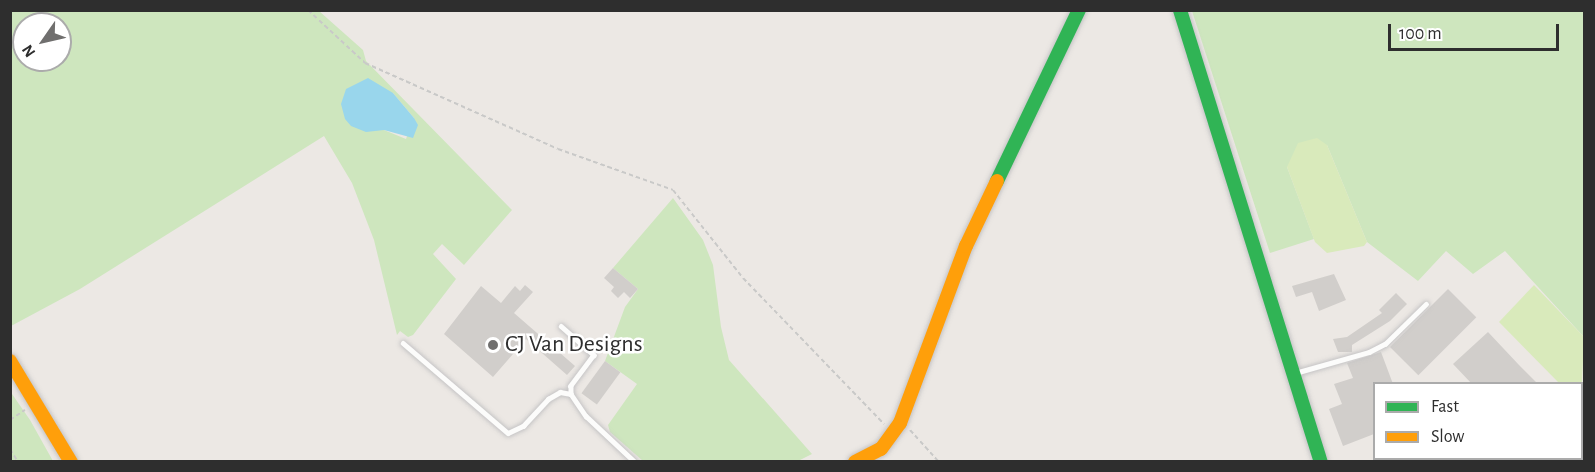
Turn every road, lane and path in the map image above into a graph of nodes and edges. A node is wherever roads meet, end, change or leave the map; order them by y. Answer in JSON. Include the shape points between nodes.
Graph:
{"nodes":[{"id":1,"x":308,"y":10,"type":"edge"},
{"id":2,"x":1078,"y":10,"type":"edge"},
{"id":3,"x":1180,"y":10,"type":"edge"},
{"id":4,"x":1426,"y":304,"type":"dead end"},
{"id":5,"x":561,"y":326,"type":"dead end"},
{"id":6,"x":403,"y":343,"type":"dead end"},
{"id":7,"x":10,"y":362,"type":"edge"},
{"id":8,"x":1293,"y":374,"type":"junction"},
{"id":9,"x":571,"y":394,"type":"junction"},
{"id":10,"x":897,"y":429,"type":"junction"},
{"id":11,"x":10,"y":449,"type":"edge"},
{"id":12,"x":18,"y":462,"type":"edge"},
{"id":13,"x":71,"y":462,"type":"edge"},
{"id":14,"x":635,"y":462,"type":"edge"},
{"id":15,"x":855,"y":462,"type":"edge"},
{"id":16,"x":939,"y":462,"type":"edge"},
{"id":17,"x":1321,"y":462,"type":"edge"}],
"edges":[{"from":1,"to":10,"type":"path","via":[[365,63],[558,149],[673,190],[743,279]]},
{"from":2,"to":10,"type":"street","via":[[962,255]]},
{"from":3,"to":8,"type":"street"},
{"from":4,"to":8,"type":"lane","via":[[1385,344],[1370,352]]},
{"from":5,"to":9,"type":"lane","via":[[594,355],[571,387]]},
{"from":6,"to":9,"type":"lane","via":[[508,433],[523,426],[548,399],[560,392]]},
{"from":7,"to":13,"type":"street"},
{"from":8,"to":17,"type":"street"},
{"from":9,"to":14,"type":"lane","via":[[586,416]]},
{"from":10,"to":15,"type":"street","via":[[881,449]]},
{"from":10,"to":16,"type":"path","via":[[919,437]]},
{"from":11,"to":12,"type":"path"}]}
